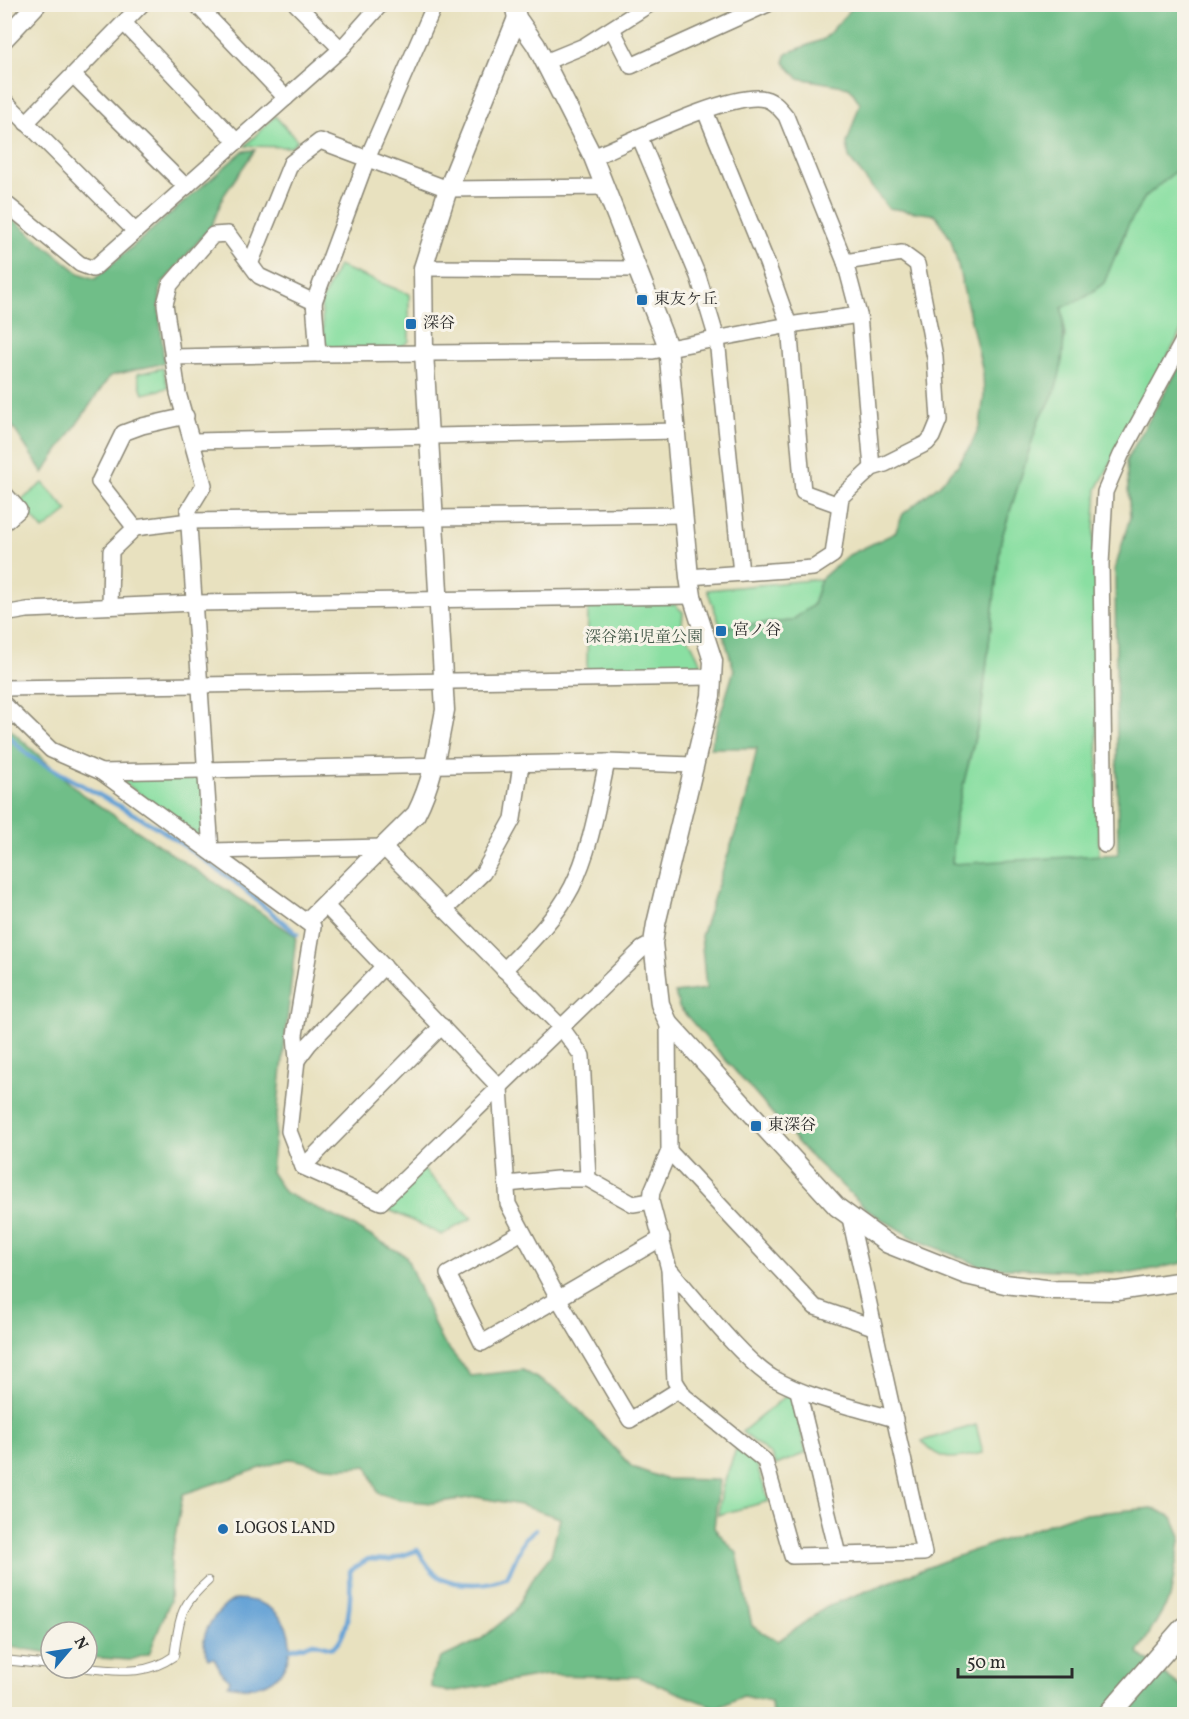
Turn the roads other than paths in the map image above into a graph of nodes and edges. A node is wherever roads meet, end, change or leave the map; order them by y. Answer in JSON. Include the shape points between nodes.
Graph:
{"nodes":[{"id":1,"x":38,"y":4,"type":"edge"},
{"id":2,"x":142,"y":4,"type":"edge"},
{"id":3,"x":196,"y":4,"type":"edge"},
{"id":4,"x":296,"y":4,"type":"edge"},
{"id":5,"x":381,"y":4,"type":"edge"},
{"id":6,"x":435,"y":4,"type":"edge"},
{"id":7,"x":650,"y":4,"type":"edge"},
{"id":8,"x":768,"y":4,"type":"edge"},
{"id":9,"x":515,"y":11,"type":"edge"},
{"id":10,"x":124,"y":23,"type":"junction"},
{"id":11,"x":612,"y":29,"type":"junction"},
{"id":12,"x":4,"y":39,"type":"edge"},
{"id":13,"x":341,"y":49,"type":"junction"},
{"id":14,"x":545,"y":62,"type":"junction"},
{"id":15,"x":73,"y":75,"type":"junction"},
{"id":16,"x":286,"y":98,"type":"junction"},
{"id":17,"x":4,"y":100,"type":"edge"},
{"id":18,"x":705,"y":111,"type":"junction"},
{"id":19,"x":26,"y":123,"type":"junction"},
{"id":20,"x":640,"y":138,"type":"junction"},
{"id":21,"x":237,"y":142,"type":"junction"},
{"id":22,"x":593,"y":157,"type":"junction"},
{"id":23,"x":367,"y":159,"type":"junction"},
{"id":24,"x":186,"y":187,"type":"junction"},
{"id":25,"x":606,"y":187,"type":"junction"},
{"id":26,"x":448,"y":189,"type":"junction"},
{"id":27,"x":4,"y":202,"type":"edge"},
{"id":28,"x":134,"y":230,"type":"junction"},
{"id":29,"x":251,"y":262,"type":"junction"},
{"id":30,"x":845,"y":262,"type":"junction"},
{"id":31,"x":423,"y":268,"type":"junction"},
{"id":32,"x":638,"y":269,"type":"junction"},
{"id":33,"x":314,"y":303,"type":"junction"},
{"id":34,"x":859,"y":315,"type":"junction"},
{"id":35,"x":789,"y":324,"type":"junction"},
{"id":36,"x":717,"y":339,"type":"junction"},
{"id":37,"x":1185,"y":339,"type":"edge"},
{"id":38,"x":668,"y":347,"type":"junction"},
{"id":39,"x":424,"y":352,"type":"junction"},
{"id":40,"x":318,"y":354,"type":"junction"},
{"id":41,"x":172,"y":357,"type":"junction"},
{"id":42,"x":186,"y":416,"type":"junction"},
{"id":43,"x":676,"y":431,"type":"junction"},
{"id":44,"x":430,"y":435,"type":"junction"},
{"id":45,"x":194,"y":441,"type":"junction"},
{"id":46,"x":872,"y":468,"type":"junction"},
{"id":47,"x":4,"y":493,"type":"edge"},
{"id":48,"x":839,"y":505,"type":"junction"},
{"id":49,"x":684,"y":515,"type":"junction"},
{"id":50,"x":435,"y":517,"type":"junction"},
{"id":51,"x":189,"y":520,"type":"junction"},
{"id":52,"x":4,"y":523,"type":"edge"},
{"id":53,"x":135,"y":528,"type":"junction"},
{"id":54,"x":741,"y":573,"type":"junction"},
{"id":55,"x":689,"y":577,"type":"junction"},
{"id":56,"x":692,"y":596,"type":"junction"},
{"id":57,"x":439,"y":598,"type":"junction"},
{"id":58,"x":195,"y":603,"type":"junction"},
{"id":59,"x":110,"y":606,"type":"junction"},
{"id":60,"x":4,"y":614,"type":"edge"},
{"id":61,"x":712,"y":677,"type":"junction"},
{"id":62,"x":444,"y":682,"type":"junction"},
{"id":63,"x":200,"y":685,"type":"junction"},
{"id":64,"x":4,"y":688,"type":"edge"},
{"id":65,"x":4,"y":704,"type":"edge"},
{"id":66,"x":607,"y":762,"type":"junction"},
{"id":67,"x":521,"y":764,"type":"junction"},
{"id":68,"x":693,"y":765,"type":"junction"},
{"id":69,"x":434,"y":766,"type":"junction"},
{"id":70,"x":206,"y":770,"type":"junction"},
{"id":71,"x":100,"y":772,"type":"junction"},
{"id":72,"x":1105,"y":845,"type":"dead end"},
{"id":73,"x":383,"y":847,"type":"junction"},
{"id":74,"x":212,"y":851,"type":"junction"},
{"id":75,"x":325,"y":905,"type":"junction"},
{"id":76,"x":445,"y":910,"type":"junction"},
{"id":77,"x":308,"y":921,"type":"junction"},
{"id":78,"x":653,"y":943,"type":"junction"},
{"id":79,"x":384,"y":966,"type":"junction"},
{"id":80,"x":504,"y":970,"type":"junction"},
{"id":81,"x":668,"y":1022,"type":"junction"},
{"id":82,"x":441,"y":1026,"type":"junction"},
{"id":83,"x":561,"y":1027,"type":"junction"},
{"id":84,"x":297,"y":1060,"type":"junction"},
{"id":85,"x":500,"y":1088,"type":"junction"},
{"id":86,"x":669,"y":1151,"type":"junction"},
{"id":87,"x":303,"y":1167,"type":"junction"},
{"id":88,"x":588,"y":1179,"type":"junction"},
{"id":89,"x":507,"y":1184,"type":"junction"},
{"id":90,"x":651,"y":1202,"type":"junction"},
{"id":91,"x":850,"y":1218,"type":"junction"},
{"id":92,"x":522,"y":1233,"type":"junction"},
{"id":93,"x":662,"y":1238,"type":"junction"},
{"id":94,"x":669,"y":1269,"type":"junction"},
{"id":95,"x":1185,"y":1281,"type":"edge"},
{"id":96,"x":558,"y":1298,"type":"junction"},
{"id":97,"x":873,"y":1327,"type":"junction"},
{"id":98,"x":680,"y":1389,"type":"junction"},
{"id":99,"x":798,"y":1391,"type":"junction"},
{"id":100,"x":895,"y":1419,"type":"junction"},
{"id":101,"x":838,"y":1555,"type":"junction"},
{"id":102,"x":208,"y":1581,"type":"dead end"},
{"id":103,"x":1185,"y":1628,"type":"edge"},
{"id":104,"x":4,"y":1660,"type":"edge"},
{"id":105,"x":39,"y":1664,"type":"edge"},
{"id":106,"x":99,"y":1669,"type":"edge"},
{"id":107,"x":1109,"y":1714,"type":"edge"}],
"edges":[{"from":1,"to":12,"type":"street"},
{"from":2,"to":10,"type":"street"},
{"from":3,"to":16,"type":"street"},
{"from":4,"to":13,"type":"street"},
{"from":5,"to":13,"type":"street"},
{"from":6,"to":23,"type":"street"},
{"from":7,"to":11,"type":"street"},
{"from":8,"to":11,"type":"street","via":[[632,66]]},
{"from":9,"to":14,"type":"street"},
{"from":9,"to":26,"type":"street"},
{"from":10,"to":15,"type":"street"},
{"from":10,"to":21,"type":"street"},
{"from":11,"to":14,"type":"street"},
{"from":13,"to":16,"type":"street"},
{"from":14,"to":22,"type":"street"},
{"from":15,"to":19,"type":"street"},
{"from":15,"to":24,"type":"street"},
{"from":16,"to":21,"type":"street"},
{"from":17,"to":19,"type":"street"},
{"from":18,"to":20,"type":"street"},
{"from":18,"to":30,"type":"street","via":[[746,98],[766,99],[777,106],[786,116]]},
{"from":18,"to":35,"type":"street"},
{"from":19,"to":28,"type":"street"},
{"from":20,"to":22,"type":"street"},
{"from":20,"to":36,"type":"street","via":[[698,276]]},
{"from":21,"to":24,"type":"street"},
{"from":22,"to":25,"type":"street"},
{"from":23,"to":26,"type":"street"},
{"from":23,"to":29,"type":"street","via":[[320,141],[291,163]]},
{"from":23,"to":33,"type":"street"},
{"from":24,"to":28,"type":"street"},
{"from":25,"to":26,"type":"street"},
{"from":25,"to":32,"type":"street"},
{"from":26,"to":31,"type":"street"},
{"from":27,"to":28,"type":"street","via":[[80,264],[93,269]]},
{"from":29,"to":33,"type":"street","via":[[259,276]]},
{"from":29,"to":41,"type":"street","via":[[228,234],[213,235],[170,285],[165,304]]},
{"from":30,"to":34,"type":"street"},
{"from":30,"to":46,"type":"street","via":[[902,253],[917,264],[934,357],[939,410],[932,438],[920,448]]},
{"from":31,"to":32,"type":"street"},
{"from":31,"to":39,"type":"street"},
{"from":32,"to":38,"type":"street"},
{"from":33,"to":40,"type":"street"},
{"from":34,"to":35,"type":"street"},
{"from":34,"to":46,"type":"street"},
{"from":35,"to":36,"type":"street"},
{"from":35,"to":48,"type":"street","via":[[803,492]]},
{"from":36,"to":38,"type":"street"},
{"from":36,"to":54,"type":"street"},
{"from":37,"to":72,"type":"street","via":[[1105,492],[1101,564]]},
{"from":38,"to":39,"type":"street","via":[[653,351]]},
{"from":38,"to":43,"type":"street"},
{"from":39,"to":40,"type":"street"},
{"from":39,"to":44,"type":"street"},
{"from":40,"to":41,"type":"street"},
{"from":41,"to":42,"type":"street"},
{"from":42,"to":45,"type":"street"},
{"from":42,"to":53,"type":"street","via":[[123,433],[99,482]]},
{"from":43,"to":44,"type":"street"},
{"from":43,"to":49,"type":"street"},
{"from":44,"to":45,"type":"street"},
{"from":44,"to":50,"type":"street"},
{"from":45,"to":51,"type":"street","via":[[204,485],[188,511]]},
{"from":46,"to":48,"type":"street","via":[[841,497]]},
{"from":47,"to":52,"type":"street","via":[[20,510]]},
{"from":48,"to":54,"type":"street","via":[[833,555],[813,568]]},
{"from":49,"to":50,"type":"street"},
{"from":49,"to":55,"type":"street"},
{"from":50,"to":51,"type":"street"},
{"from":50,"to":57,"type":"street"},
{"from":51,"to":53,"type":"street"},
{"from":51,"to":58,"type":"street"},
{"from":53,"to":59,"type":"street","via":[[111,551]]},
{"from":54,"to":55,"type":"street"},
{"from":55,"to":56,"type":"street"},
{"from":56,"to":57,"type":"street"},
{"from":56,"to":61,"type":"street","via":[[713,661]]},
{"from":57,"to":58,"type":"street"},
{"from":57,"to":62,"type":"street"},
{"from":58,"to":59,"type":"street"},
{"from":58,"to":63,"type":"street"},
{"from":59,"to":60,"type":"street"},
{"from":61,"to":62,"type":"street"},
{"from":61,"to":68,"type":"street","via":[[711,696]]},
{"from":62,"to":63,"type":"street"},
{"from":62,"to":69,"type":"street","via":[[445,710]]},
{"from":63,"to":64,"type":"street"},
{"from":63,"to":70,"type":"street"},
{"from":65,"to":71,"type":"street","via":[[51,750]]},
{"from":66,"to":67,"type":"street"},
{"from":66,"to":68,"type":"street"},
{"from":66,"to":80,"type":"street","via":[[590,834],[572,887],[540,932]]},
{"from":67,"to":69,"type":"street"},
{"from":67,"to":76,"type":"street","via":[[513,819],[483,873]]},
{"from":68,"to":78,"type":"street"},
{"from":69,"to":70,"type":"street"},
{"from":69,"to":73,"type":"street","via":[[416,814]]},
{"from":70,"to":71,"type":"street"},
{"from":70,"to":74,"type":"street"},
{"from":71,"to":74,"type":"street"},
{"from":73,"to":74,"type":"street"},
{"from":73,"to":75,"type":"street"},
{"from":73,"to":76,"type":"street"},
{"from":74,"to":77,"type":"street"},
{"from":75,"to":77,"type":"street"},
{"from":75,"to":79,"type":"street"},
{"from":76,"to":80,"type":"street"},
{"from":77,"to":84,"type":"street","via":[[313,927],[295,1035]]},
{"from":78,"to":81,"type":"street","via":[[660,1004]]},
{"from":78,"to":83,"type":"street"},
{"from":79,"to":82,"type":"street"},
{"from":79,"to":84,"type":"street"},
{"from":80,"to":83,"type":"street"},
{"from":81,"to":86,"type":"street"},
{"from":81,"to":91,"type":"street"},
{"from":82,"to":85,"type":"street"},
{"from":82,"to":87,"type":"street"},
{"from":83,"to":85,"type":"street"},
{"from":83,"to":88,"type":"street","via":[[582,1056]]},
{"from":84,"to":87,"type":"street","via":[[290,1131]]},
{"from":85,"to":87,"type":"street","via":[[381,1202]]},
{"from":85,"to":89,"type":"street"},
{"from":86,"to":90,"type":"street"},
{"from":86,"to":97,"type":"street","via":[[815,1307]]},
{"from":88,"to":89,"type":"street"},
{"from":88,"to":90,"type":"street","via":[[633,1204]]},
{"from":89,"to":92,"type":"street","via":[[508,1204]]},
{"from":90,"to":93,"type":"street"},
{"from":91,"to":95,"type":"street","via":[[888,1244],[966,1275],[1005,1284],[1117,1291]]},
{"from":91,"to":97,"type":"street"},
{"from":92,"to":96,"type":"street"},
{"from":92,"to":96,"type":"street","via":[[448,1274],[482,1343]]},
{"from":93,"to":94,"type":"street"},
{"from":93,"to":96,"type":"street"},
{"from":94,"to":98,"type":"street","via":[[675,1381]]},
{"from":94,"to":99,"type":"street","via":[[747,1355],[771,1377]]},
{"from":96,"to":98,"type":"street","via":[[630,1420]]},
{"from":97,"to":100,"type":"street"},
{"from":98,"to":101,"type":"street","via":[[765,1461],[792,1556]]},
{"from":99,"to":100,"type":"street"},
{"from":99,"to":101,"type":"street"},
{"from":100,"to":101,"type":"street","via":[[924,1553]]},
{"from":102,"to":106,"type":"lane","via":[[190,1597],[180,1614],[174,1656],[159,1666],[127,1672]]},
{"from":103,"to":107,"type":"main road"},
{"from":104,"to":105,"type":"lane"}]}
